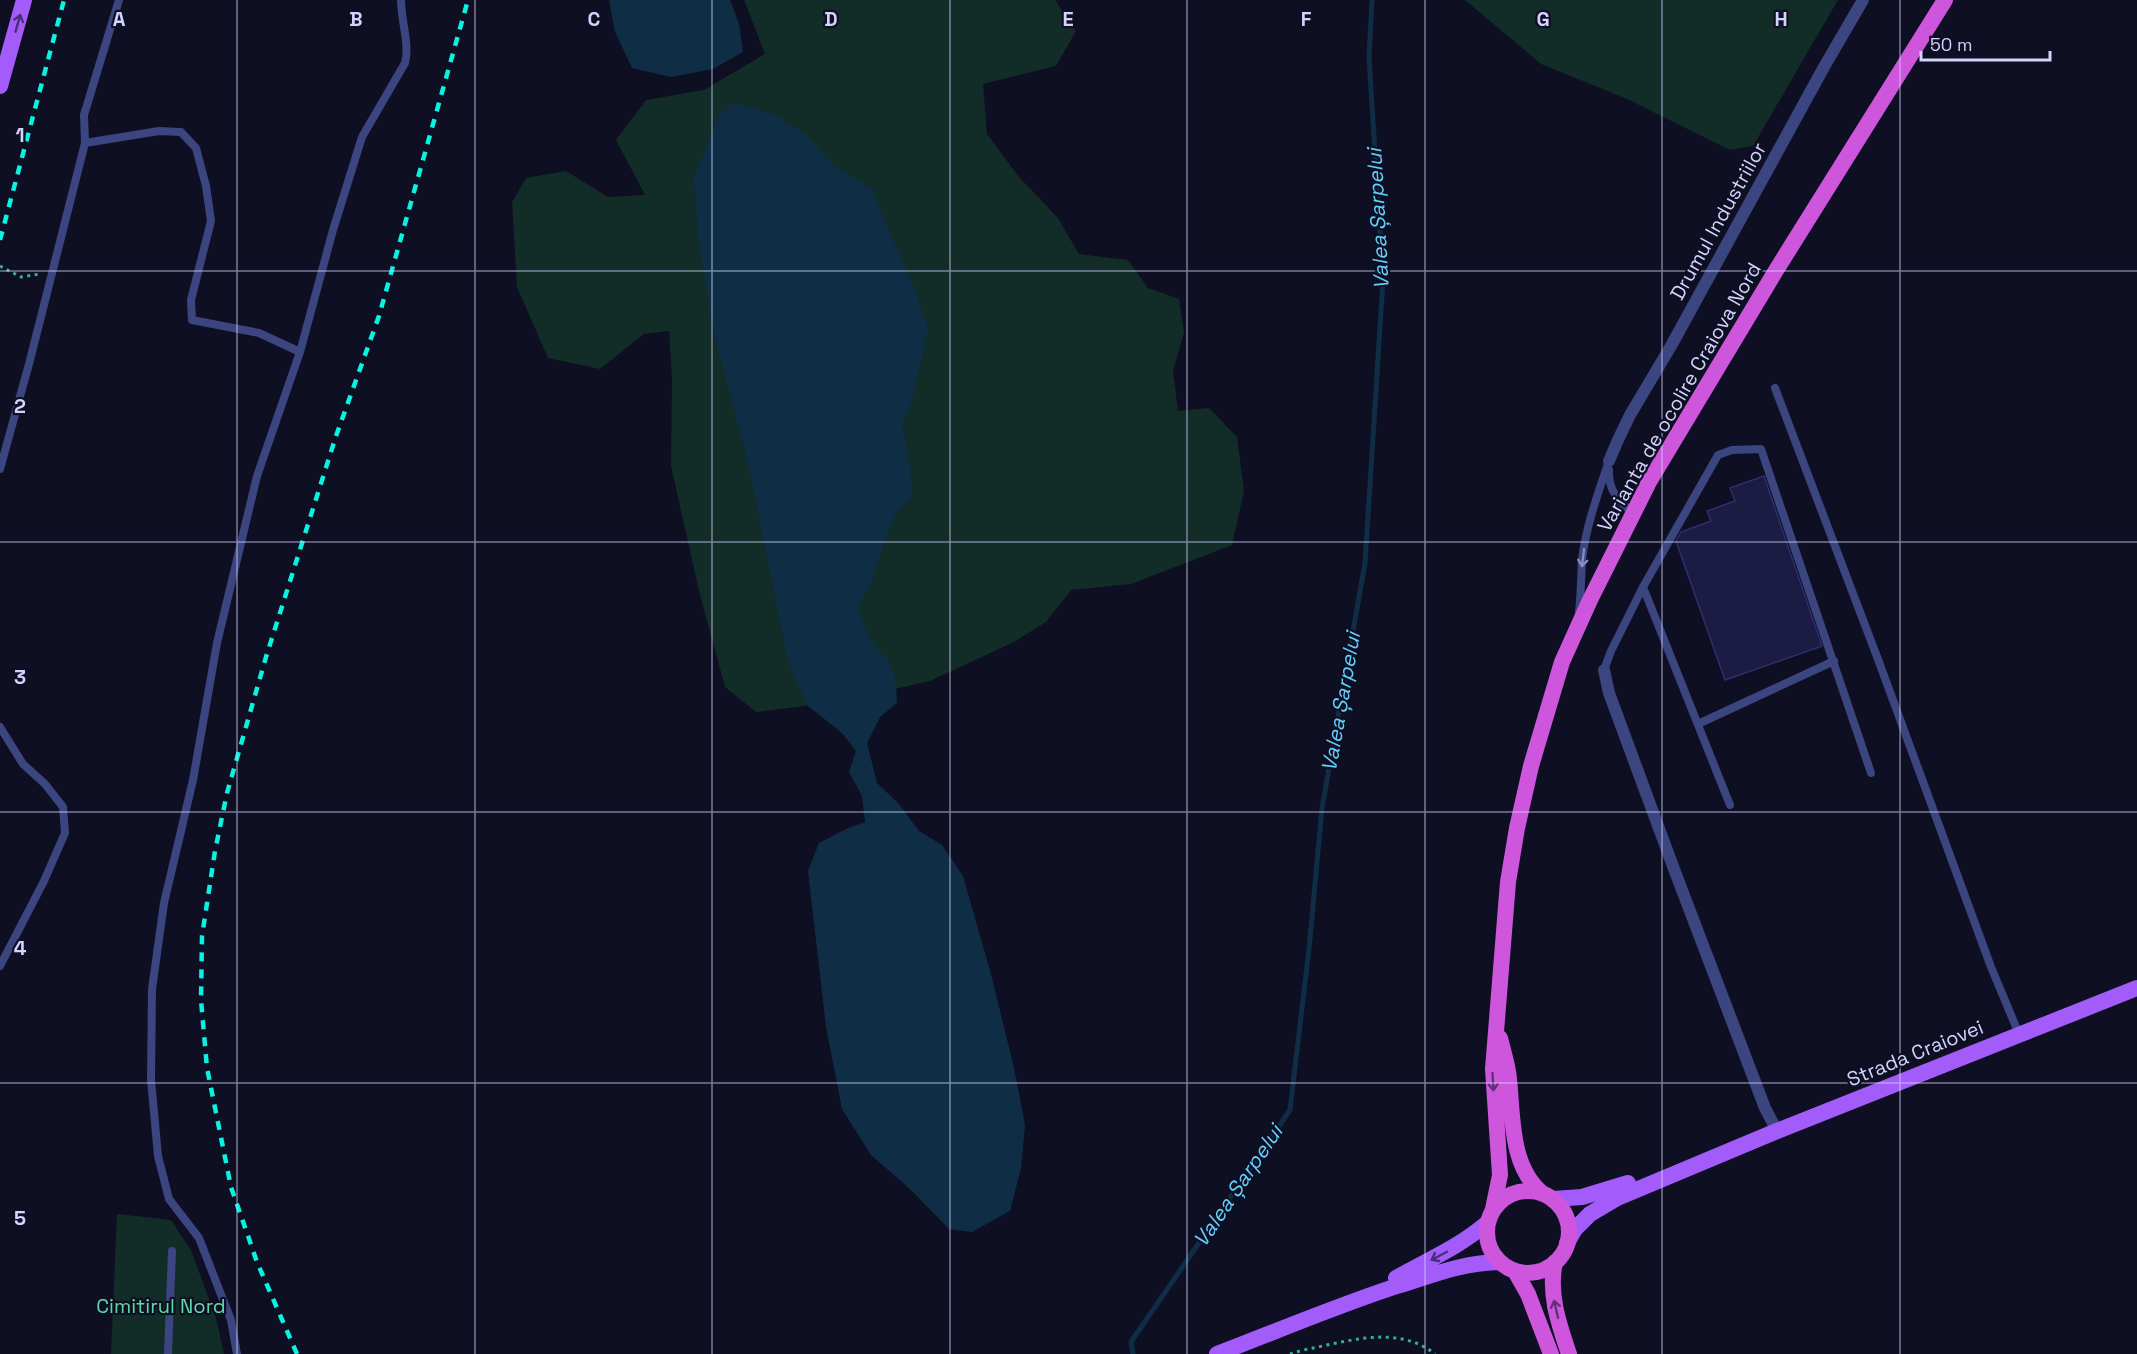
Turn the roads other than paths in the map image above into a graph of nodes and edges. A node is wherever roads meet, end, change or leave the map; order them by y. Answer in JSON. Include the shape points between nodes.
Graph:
{"nodes":[{"id":1,"x":24,"y":0,"type":"edge"},
{"id":2,"x":119,"y":0,"type":"edge"},
{"id":3,"x":401,"y":0,"type":"edge"},
{"id":4,"x":1863,"y":0,"type":"edge"},
{"id":5,"x":1945,"y":0,"type":"edge"},
{"id":6,"x":0,"y":86,"type":"edge"},
{"id":7,"x":85,"y":143,"type":"junction"},
{"id":8,"x":300,"y":352,"type":"junction"},
{"id":9,"x":1775,"y":388,"type":"dead end"},
{"id":10,"x":1610,"y":461,"type":"junction"},
{"id":11,"x":0,"y":468,"type":"edge"},
{"id":12,"x":1634,"y":513,"type":"junction"},
{"id":13,"x":1643,"y":587,"type":"junction"},
{"id":14,"x":1578,"y":626,"type":"junction"},
{"id":15,"x":1834,"y":661,"type":"junction"},
{"id":16,"x":1604,"y":670,"type":"joint"},
{"id":17,"x":1698,"y":724,"type":"junction"},
{"id":18,"x":0,"y":727,"type":"edge"},
{"id":19,"x":1871,"y":773,"type":"dead end"},
{"id":20,"x":1730,"y":805,"type":"dead end"},
{"id":21,"x":0,"y":966,"type":"edge"},
{"id":22,"x":2137,"y":988,"type":"edge"},
{"id":23,"x":1497,"y":1024,"type":"junction"},
{"id":24,"x":2019,"y":1034,"type":"junction"},
{"id":25,"x":1777,"y":1131,"type":"junction"},
{"id":26,"x":1710,"y":1159,"type":"junction"},
{"id":27,"x":1548,"y":1196,"type":"junction"},
{"id":28,"x":1490,"y":1216,"type":"junction"},
{"id":29,"x":1567,"y":1243,"type":"junction"},
{"id":30,"x":172,"y":1251,"type":"dead end"},
{"id":31,"x":1499,"y":1262,"type":"junction"},
{"id":32,"x":1555,"y":1262,"type":"junction"},
{"id":33,"x":1515,"y":1271,"type":"junction"},
{"id":34,"x":1360,"y":1298,"type":"junction"},
{"id":35,"x":168,"y":1354,"type":"edge"},
{"id":36,"x":237,"y":1354,"type":"edge"},
{"id":37,"x":1217,"y":1354,"type":"edge"},
{"id":38,"x":1551,"y":1354,"type":"edge"},
{"id":39,"x":1569,"y":1354,"type":"edge"}],
"edges":[{"from":6,"to":1,"type":"main road","one_way":true},
{"from":2,"to":7,"type":"lane","via":[[84,115]]},
{"from":3,"to":8,"type":"lane","via":[[408,51],[405,63],[362,137]]},
{"from":4,"to":10,"type":"street","name":"Drumul Industriilor","via":[[1630,415]]},
{"from":5,"to":12,"type":"highway","name":"Varianta de ocolire Craiova Nord","via":[[1775,272]]},
{"from":7,"to":8,"type":"lane","via":[[159,131],[181,132],[196,148],[211,221],[191,300],[192,320],[259,333]]},
{"from":7,"to":11,"type":"lane"},
{"from":8,"to":36,"type":"lane","via":[[256,476],[217,643],[193,780],[164,903],[152,989],[151,1080],[158,1156],[168,1199],[199,1238],[231,1320]]},
{"from":9,"to":24,"type":"lane"},
{"from":10,"to":12,"type":"lane","name":"Drumul Industriilor","via":[[1611,488]]},
{"from":10,"to":14,"type":"lane","name":"Drumul Industriilor","one_way":true,"via":[[1587,532]]},
{"from":12,"to":14,"type":"highway","name":"Varianta de ocolire Craiova Nord"},
{"from":13,"to":15,"type":"lane","via":[[1718,456],[1731,450],[1761,449]]},
{"from":13,"to":16,"type":"lane"},
{"from":13,"to":17,"type":"lane"},
{"from":14,"to":23,"type":"highway","name":"Varianta de ocolire Craiova Nord","via":[[1544,718],[1517,828],[1508,882]]},
{"from":15,"to":17,"type":"lane"},
{"from":15,"to":19,"type":"lane"},
{"from":16,"to":25,"type":"street","via":[[1674,869]]},
{"from":17,"to":20,"type":"lane"},
{"from":18,"to":21,"type":"lane","via":[[23,764],[63,807],[65,833]]},
{"from":22,"to":24,"type":"main road","name":"Strada Craiovei"},
{"from":23,"to":27,"type":"highway","name":"Varianta de ocolire Craiova Nord","via":[[1509,1076],[1520,1161],[1528,1180]]},
{"from":23,"to":28,"type":"highway","name":"Varianta de ocolire Craiova Nord","one_way":true,"via":[[1493,1069],[1500,1174]]},
{"from":24,"to":25,"type":"main road","name":"Strada Craiovei"},
{"from":25,"to":26,"type":"main road","name":"Strada Craiovei"},
{"from":26,"to":27,"type":"main road","via":[[1596,1194]]},
{"from":26,"to":29,"type":"main road","via":[[1599,1208],[1575,1229]]},
{"from":27,"to":28,"type":"highway","via":[[1528,1190],[1515,1192],[1502,1199]]},
{"from":27,"to":29,"type":"highway","via":[[1564,1211],[1569,1227]]},
{"from":28,"to":31,"type":"highway","via":[[1486,1237]]},
{"from":28,"to":34,"type":"main road","one_way":true,"via":[[1467,1240]]},
{"from":29,"to":32,"type":"highway"},
{"from":30,"to":35,"type":"lane"},
{"from":31,"to":33,"type":"highway"},
{"from":31,"to":34,"type":"main road","via":[[1456,1266]]},
{"from":32,"to":33,"type":"highway","via":[[1543,1270]]},
{"from":39,"to":32,"type":"highway","one_way":true,"via":[[1554,1304]]},
{"from":33,"to":38,"type":"highway"},
{"from":34,"to":37,"type":"main road"}]}
